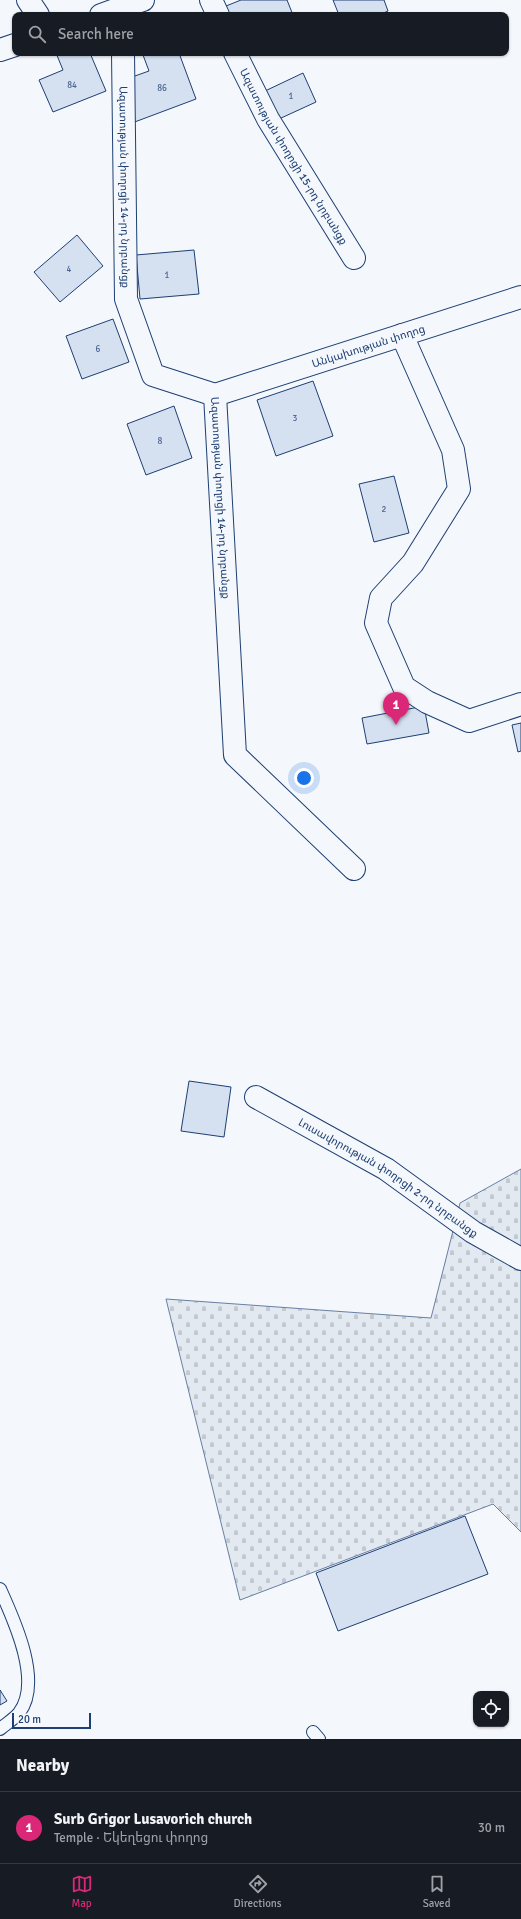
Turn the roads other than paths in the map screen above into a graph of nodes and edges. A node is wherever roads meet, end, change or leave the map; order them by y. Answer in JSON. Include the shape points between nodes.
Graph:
{"nodes":[{"id":1,"x":28,"y":0,"type":"edge"},
{"id":2,"x":143,"y":0,"type":"edge"},
{"id":3,"x":211,"y":0,"type":"edge"},
{"id":4,"x":122,"y":11,"type":"edge"},
{"id":5,"x":36,"y":12,"type":"edge"},
{"id":6,"x":217,"y":12,"type":"edge"},
{"id":7,"x":12,"y":46,"type":"edge"},
{"id":8,"x":0,"y":50,"type":"edge"},
{"id":9,"x":123,"y":56,"type":"edge"},
{"id":10,"x":236,"y":56,"type":"edge"},
{"id":11,"x":354,"y":258,"type":"dead end"},
{"id":12,"x":521,"y":297,"type":"edge"},
{"id":13,"x":402,"y":335,"type":"junction"},
{"id":14,"x":215,"y":395,"type":"junction"},
{"id":15,"x":521,"y":704,"type":"edge"},
{"id":16,"x":354,"y":869,"type":"dead end"},
{"id":17,"x":256,"y":1097,"type":"dead end"},
{"id":18,"x":521,"y":1259,"type":"edge"},
{"id":19,"x":0,"y":1589,"type":"edge"},
{"id":20,"x":0,"y":1730,"type":"edge"}],
"edges":[{"from":1,"to":5,"type":"street"},
{"from":2,"to":4,"type":"street"},
{"from":3,"to":6,"type":"street"},
{"from":7,"to":8,"type":"street"},
{"from":9,"to":14,"type":"street","name":"Ազատության փողոցի 14-րդ նրբանցք","via":[[126,299],[153,375]]},
{"from":10,"to":11,"type":"street","name":"Ազատության փողոցի 15-րդ նրբանցք","via":[[268,119]]},
{"from":12,"to":13,"type":"street","name":"Անկախության փողոց"},
{"from":13,"to":14,"type":"street","name":"Անկախության փողոց"},
{"from":13,"to":15,"type":"street","via":[[453,450],[459,489],[413,563],[381,598],[376,623],[404,687],[427,702],[470,721]]},
{"from":14,"to":16,"type":"street","name":"Ազատության փողոցի 14-րդ նրբանցք","via":[[235,755]]},
{"from":17,"to":18,"type":"street","name":"Լուսավորության փողոցի 2-րդ նրբանցք","via":[[386,1169],[473,1232]]},
{"from":19,"to":20,"type":"lane","via":[[9,1608],[28,1667],[27,1693],[19,1713]]}]}
